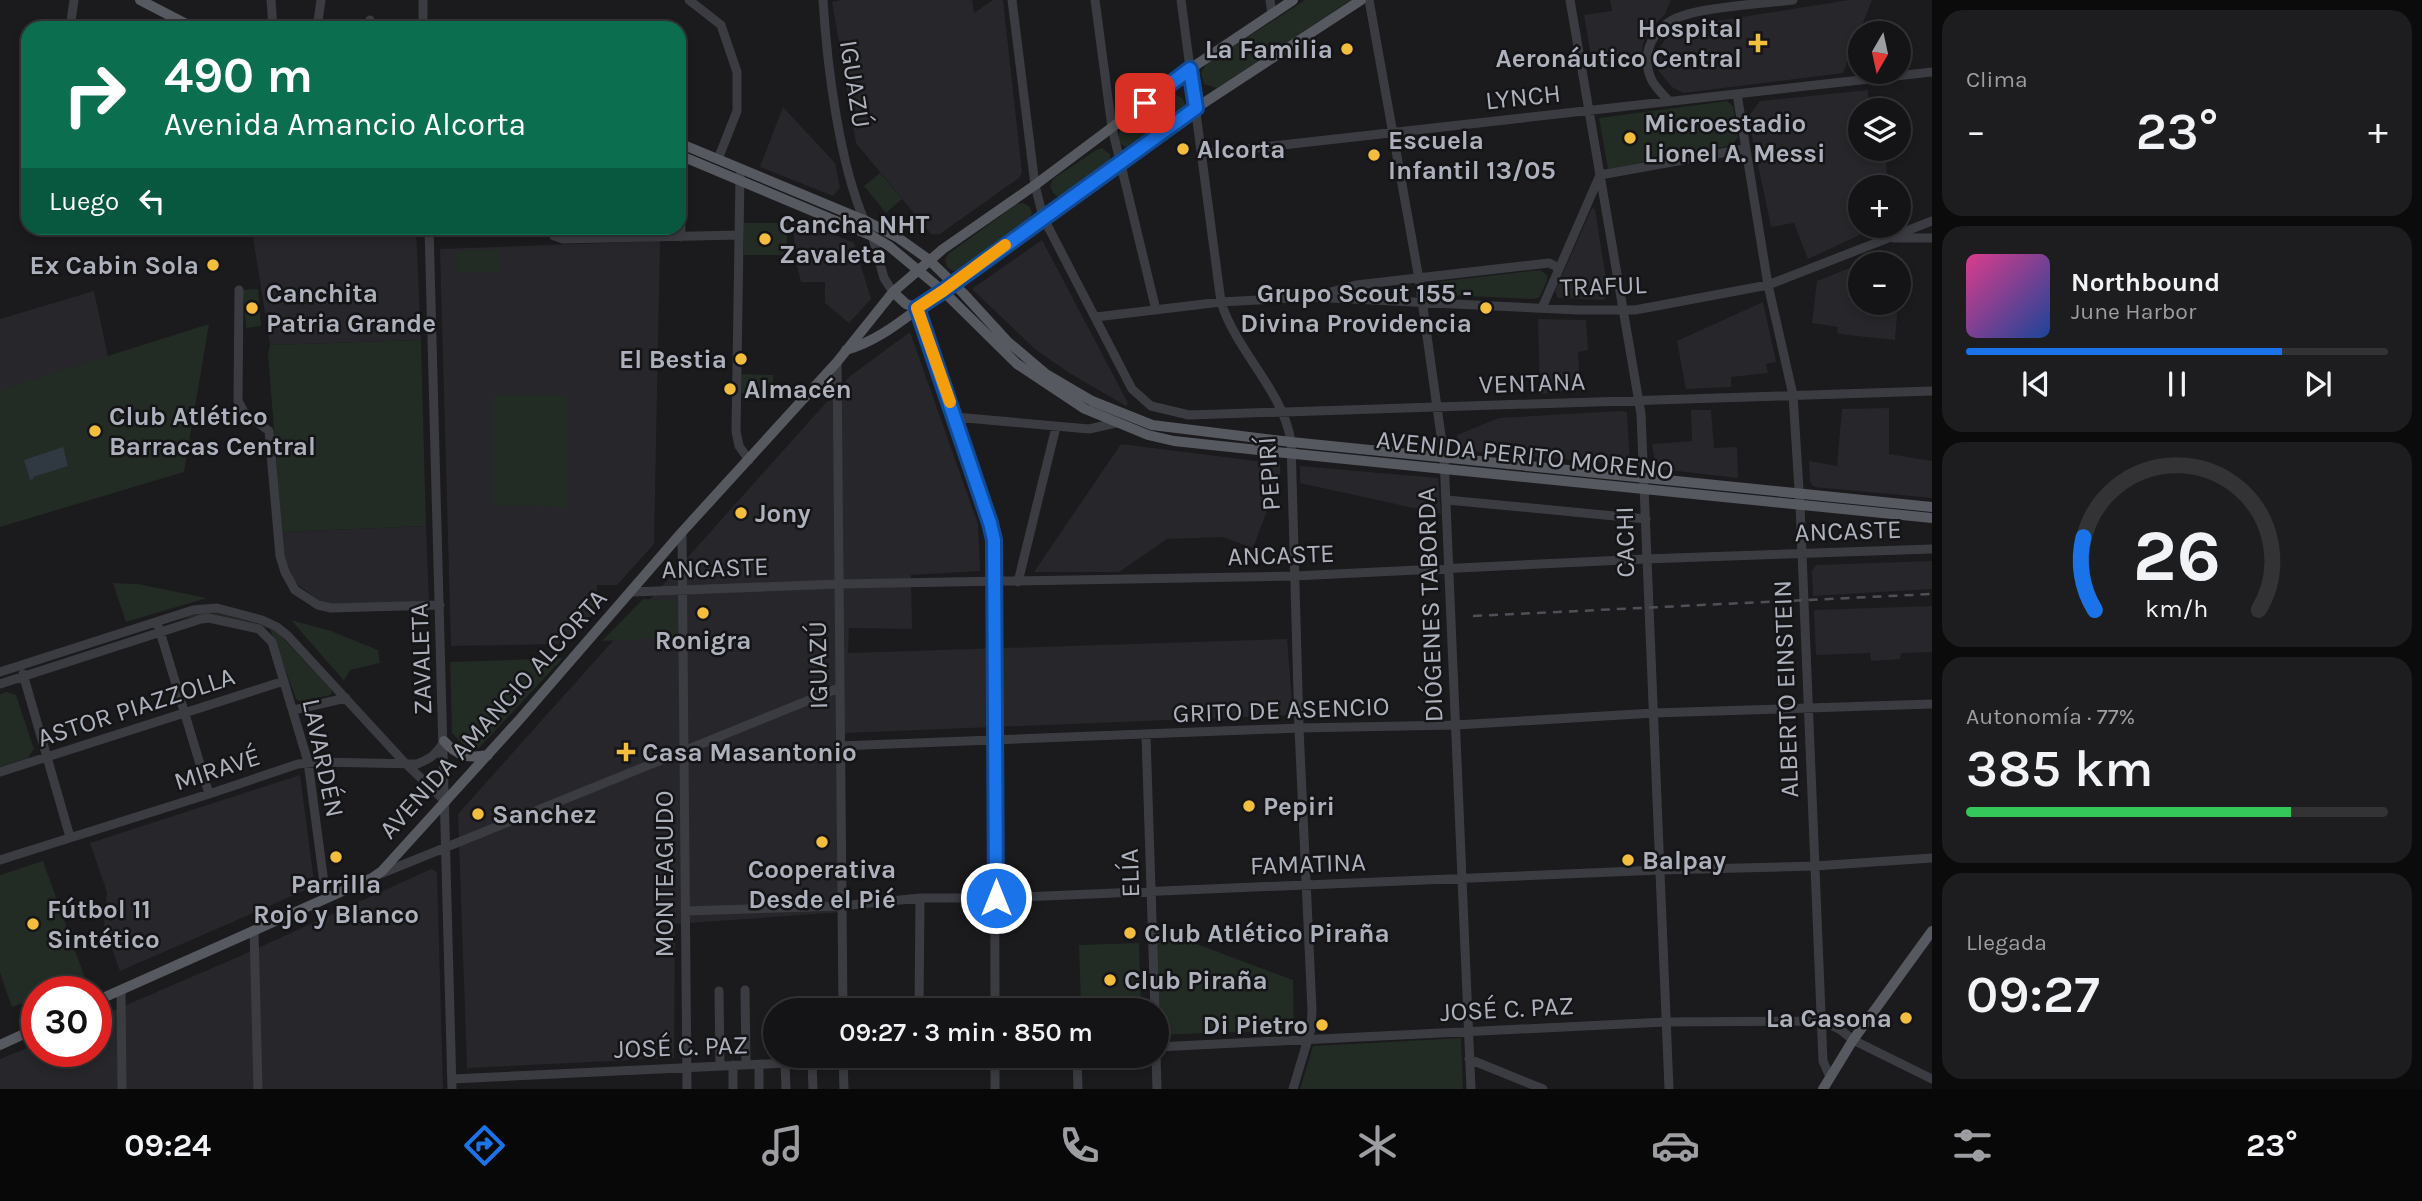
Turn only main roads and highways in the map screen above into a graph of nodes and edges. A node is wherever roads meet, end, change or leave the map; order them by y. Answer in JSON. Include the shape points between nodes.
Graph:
{"nodes":[{"id":1,"x":139,"y":0,"type":"edge"},
{"id":2,"x":1293,"y":0,"type":"edge"},
{"id":3,"x":1361,"y":0,"type":"edge"},
{"id":4,"x":180,"y":21,"type":"edge"},
{"id":5,"x":686,"y":147,"type":"edge"},
{"id":6,"x":686,"y":158,"type":"edge"},
{"id":7,"x":928,"y":260,"type":"junction"},
{"id":8,"x":918,"y":268,"type":"junction"},
{"id":9,"x":954,"y":283,"type":"junction"},
{"id":10,"x":943,"y":291,"type":"junction"},
{"id":11,"x":892,"y":292,"type":"junction"},
{"id":12,"x":917,"y":308,"type":"junction"},
{"id":13,"x":846,"y":350,"type":"junction"},
{"id":14,"x":1117,"y":418,"type":"junction"},
{"id":15,"x":1291,"y":448,"type":"junction"},
{"id":16,"x":1800,"y":499,"type":"junction"},
{"id":17,"x":1932,"y":507,"type":"edge"},
{"id":18,"x":1932,"y":518,"type":"edge"},
{"id":19,"x":444,"y":741,"type":"road end"},
{"id":20,"x":488,"y":755,"type":"junction"},
{"id":21,"x":1932,"y":931,"type":"edge"},
{"id":22,"x":112,"y":994,"type":"edge"},
{"id":23,"x":21,"y":1035,"type":"edge"},
{"id":24,"x":0,"y":1045,"type":"edge"},
{"id":25,"x":1823,"y":1089,"type":"edge"}],
"edges":[{"from":1,"to":4,"type":"main road"},
{"from":2,"to":7,"type":"main road","name":"AVENIDA AMANCIO ALCORTA","via":[[1190,69]]},
{"from":3,"to":9,"type":"main road","via":[[1196,108]]},
{"from":5,"to":7,"type":"main road","via":[[864,220]]},
{"from":6,"to":8,"type":"main road","via":[[872,236]]},
{"from":7,"to":8,"type":"main road","name":"AVENIDA AMANCIO ALCORTA"},
{"from":7,"to":9,"type":"main road"},
{"from":8,"to":10,"type":"main road"},
{"from":8,"to":11,"type":"main road","name":"AVENIDA AMANCIO ALCORTA"},
{"from":9,"to":10,"type":"main road"},
{"from":9,"to":14,"type":"main road","via":[[1007,341],[1045,374]]},
{"from":10,"to":12,"type":"main road"},
{"from":10,"to":14,"type":"main road","via":[[1033,376],[1085,409]]},
{"from":11,"to":12,"type":"main road"},
{"from":11,"to":13,"type":"main road","name":"AVENIDA AMANCIO ALCORTA"},
{"from":12,"to":13,"type":"main road","via":[[862,346]]},
{"from":13,"to":20,"type":"main road","name":"AVENIDA AMANCIO ALCORTA"},
{"from":14,"to":15,"type":"main road","name":"AVENIDA PERITO MORENO"},
{"from":15,"to":16,"type":"main road","name":"AVENIDA PERITO MORENO","via":[[1444,457]]},
{"from":15,"to":16,"type":"main road","name":"AVENIDA PERITO MORENO","via":[[1645,491]]},
{"from":16,"to":17,"type":"main road","name":"AVENIDA PERITO MORENO"},
{"from":16,"to":18,"type":"main road","name":"AVENIDA PERITO MORENO"},
{"from":19,"to":20,"type":"main road","via":[[468,757]]},
{"from":20,"to":22,"type":"main road","name":"AVENIDA AMANCIO ALCORTA","via":[[391,863],[372,878]]},
{"from":21,"to":25,"type":"main road"},
{"from":23,"to":24,"type":"main road"}]}
